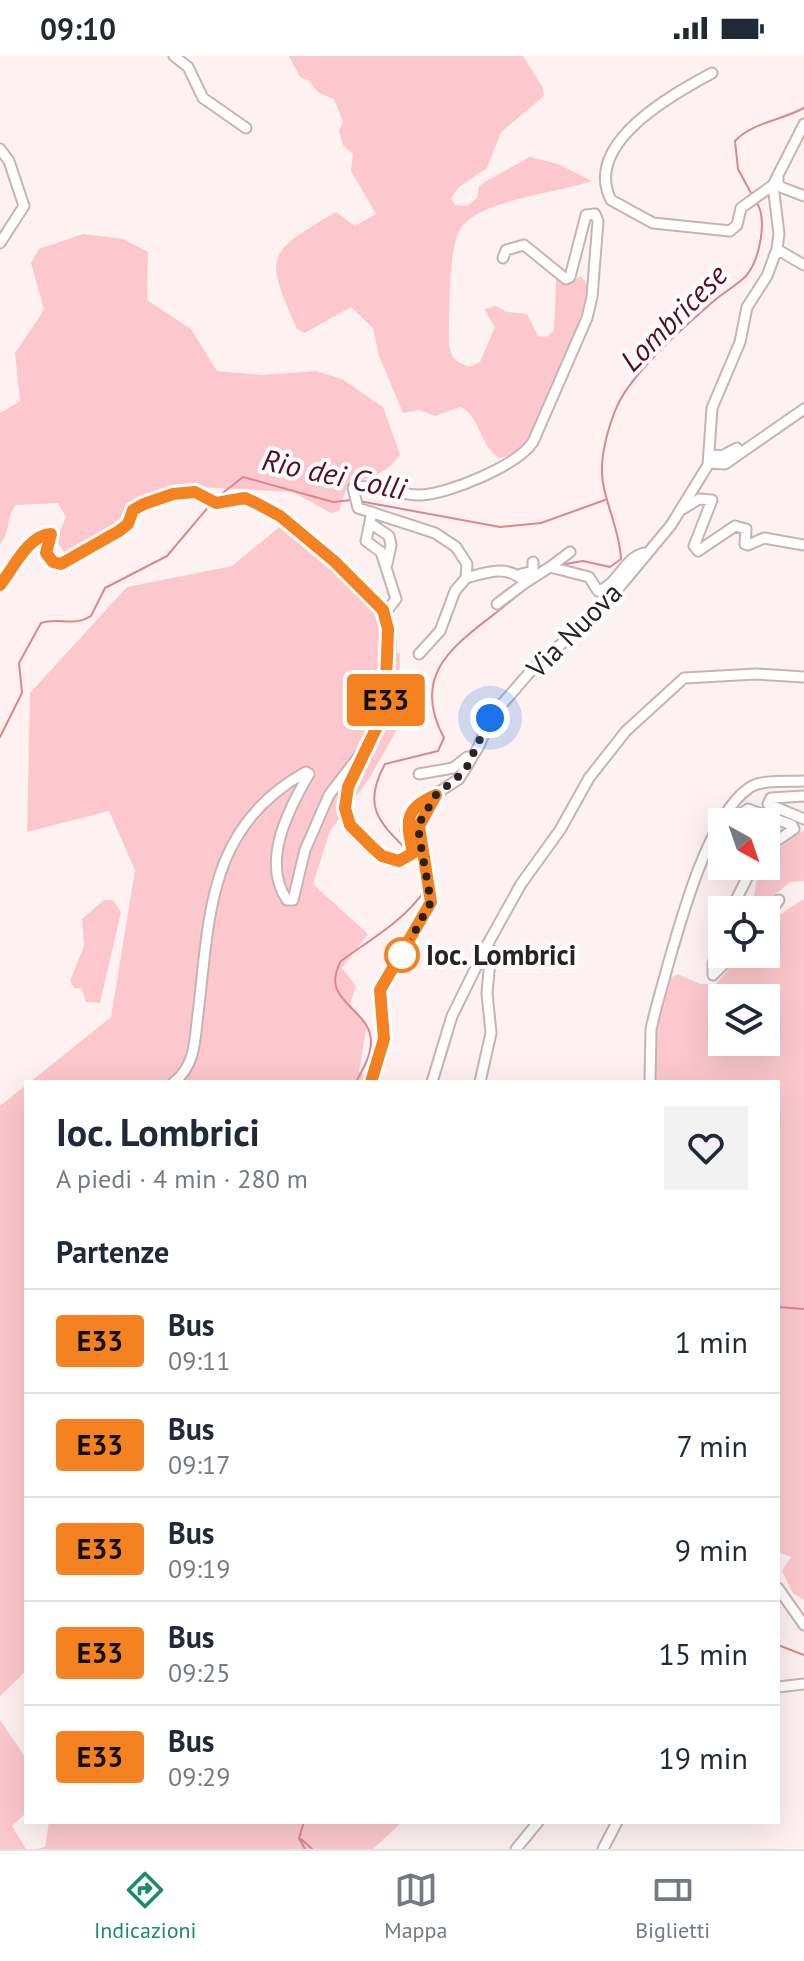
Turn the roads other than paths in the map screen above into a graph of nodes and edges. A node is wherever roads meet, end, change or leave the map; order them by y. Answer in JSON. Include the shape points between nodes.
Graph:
{"nodes":[{"id":1,"x":174,"y":56,"type":"edge"},
{"id":2,"x":712,"y":73,"type":"dead end"},
{"id":3,"x":804,"y":124,"type":"edge"},
{"id":4,"x":246,"y":128,"type":"dead end"},
{"id":5,"x":0,"y":149,"type":"edge"},
{"id":6,"x":778,"y":175,"type":"junction"},
{"id":7,"x":773,"y":185,"type":"junction"},
{"id":8,"x":804,"y":196,"type":"edge"},
{"id":9,"x":0,"y":243,"type":"edge"},
{"id":10,"x":774,"y":256,"type":"junction"},
{"id":11,"x":503,"y":258,"type":"dead end"},
{"id":12,"x":804,"y":265,"type":"edge"},
{"id":13,"x":804,"y":409,"type":"edge"},
{"id":14,"x":710,"y":459,"type":"junction"},
{"id":15,"x":681,"y":510,"type":"junction"},
{"id":16,"x":372,"y":512,"type":"junction"},
{"id":17,"x":370,"y":523,"type":"junction"},
{"id":18,"x":804,"y":545,"type":"edge"},
{"id":19,"x":570,"y":552,"type":"dead end"},
{"id":20,"x":645,"y":553,"type":"junction"},
{"id":21,"x":533,"y":562,"type":"dead end"},
{"id":22,"x":387,"y":564,"type":"junction"},
{"id":23,"x":550,"y":567,"type":"junction"},
{"id":24,"x":466,"y":578,"type":"junction"},
{"id":25,"x":522,"y":579,"type":"junction"},
{"id":26,"x":0,"y":585,"type":"edge"},
{"id":27,"x":497,"y":604,"type":"dead end"},
{"id":28,"x":385,"y":613,"type":"junction"},
{"id":29,"x":419,"y":654,"type":"dead end"},
{"id":30,"x":804,"y":677,"type":"edge"},
{"id":31,"x":479,"y":746,"type":"junction"},
{"id":32,"x":365,"y":750,"type":"junction"},
{"id":33,"x":419,"y":774,"type":"dead end"},
{"id":34,"x":804,"y":781,"type":"edge"},
{"id":35,"x":436,"y":795,"type":"junction"},
{"id":36,"x":804,"y":796,"type":"edge"},
{"id":37,"x":729,"y":808,"type":"edge"},
{"id":38,"x":804,"y":819,"type":"edge"},
{"id":39,"x":780,"y":821,"type":"edge"},
{"id":40,"x":780,"y":838,"type":"edge"},
{"id":41,"x":708,"y":847,"type":"edge"},
{"id":42,"x":486,"y":947,"type":"junction"},
{"id":43,"x":177,"y":1080,"type":"edge"},
{"id":44,"x":372,"y":1080,"type":"edge"},
{"id":45,"x":433,"y":1080,"type":"edge"},
{"id":46,"x":480,"y":1080,"type":"edge"},
{"id":47,"x":650,"y":1080,"type":"edge"},
{"id":48,"x":780,"y":1591,"type":"edge"},
{"id":49,"x":804,"y":1625,"type":"edge"},
{"id":50,"x":804,"y":1684,"type":"edge"},
{"id":51,"x":780,"y":1687,"type":"edge"},
{"id":52,"x":536,"y":1824,"type":"edge"},
{"id":53,"x":616,"y":1824,"type":"edge"},
{"id":54,"x":516,"y":1849,"type":"edge"},
{"id":55,"x":603,"y":1849,"type":"edge"}],
"edges":[{"from":1,"to":4,"type":"street","via":[[188,67],[203,98]]},
{"from":2,"to":7,"type":"street","via":[[644,113],[610,162],[608,194],[617,205],[653,223],[730,231],[741,208]]},
{"from":3,"to":6,"type":"street"},
{"from":5,"to":9,"type":"street","via":[[24,206]]},
{"from":6,"to":7,"type":"street"},
{"from":6,"to":8,"type":"street","via":[[778,186]]},
{"from":7,"to":10,"type":"street","name":"Via Nuova","via":[[779,234]]},
{"from":10,"to":12,"type":"street","via":[[780,251]]},
{"from":10,"to":14,"type":"street","name":"Via Nuova","via":[[747,307],[740,342],[712,408]]},
{"from":11,"to":16,"type":"street","via":[[506,250],[524,245],[566,279],[586,215],[595,214],[587,318],[533,442],[520,458],[441,493],[418,496],[371,484],[353,488],[355,503]]},
{"from":13,"to":14,"type":"street","via":[[755,442]]},
{"from":14,"to":15,"type":"street","name":"Via Nuova"},
{"from":15,"to":18,"type":"street","via":[[699,499],[712,500],[694,546],[698,551],[735,526],[746,529],[748,545],[764,538]]},
{"from":15,"to":20,"type":"street","name":"Via Nuova"},
{"from":16,"to":17,"type":"street"},
{"from":16,"to":24,"type":"street","via":[[443,537],[467,564]]},
{"from":17,"to":22,"type":"street","via":[[366,541]]},
{"from":17,"to":22,"type":"street","via":[[389,536]]},
{"from":19,"to":23,"type":"street"},
{"from":20,"to":23,"type":"street","via":[[636,555],[598,591],[589,577]]},
{"from":20,"to":31,"type":"street","name":"Via Nuova","via":[[588,622],[551,650],[490,718]]},
{"from":21,"to":25,"type":"street","via":[[533,571]]},
{"from":22,"to":28,"type":"street","via":[[396,599]]},
{"from":23,"to":25,"type":"street"},
{"from":24,"to":25,"type":"street","via":[[498,571]]},
{"from":24,"to":29,"type":"street","via":[[455,591],[440,631]]},
{"from":25,"to":27,"type":"street"},
{"from":26,"to":28,"type":"street","via":[[44,534],[51,534],[46,553],[61,564],[119,531],[144,504],[195,492],[216,503],[245,498],[280,516]]},
{"from":28,"to":32,"type":"street","via":[[385,710]]},
{"from":30,"to":42,"type":"street","via":[[696,676],[672,686],[626,731],[589,778]]},
{"from":31,"to":33,"type":"street","via":[[453,768]]},
{"from":31,"to":35,"type":"street","name":"Via Nuova","via":[[459,779]]},
{"from":32,"to":35,"type":"street","via":[[348,787],[345,808],[350,825],[382,856],[409,856],[406,830],[411,814],[420,802]]},
{"from":32,"to":43,"type":"street","via":[[329,795],[305,850],[293,900],[280,890],[275,858],[309,774],[297,776],[237,833],[217,882],[195,1043],[185,1074]]},
{"from":34,"to":37,"type":"street","via":[[752,785]]},
{"from":35,"to":44,"type":"street","name":"Via Nuova","via":[[419,826],[431,902],[380,990],[384,1039]]},
{"from":36,"to":38,"type":"street","via":[[771,798],[768,804]]},
{"from":39,"to":40,"type":"street","via":[[794,829]]},
{"from":41,"to":47,"type":"street","via":[[656,1008]]},
{"from":42,"to":45,"type":"street","via":[[452,1016]]},
{"from":42,"to":46,"type":"street","via":[[491,950],[491,1033]]},
{"from":48,"to":49,"type":"street"},
{"from":50,"to":51,"type":"street"},
{"from":52,"to":54,"type":"street"},
{"from":53,"to":55,"type":"street"}]}
